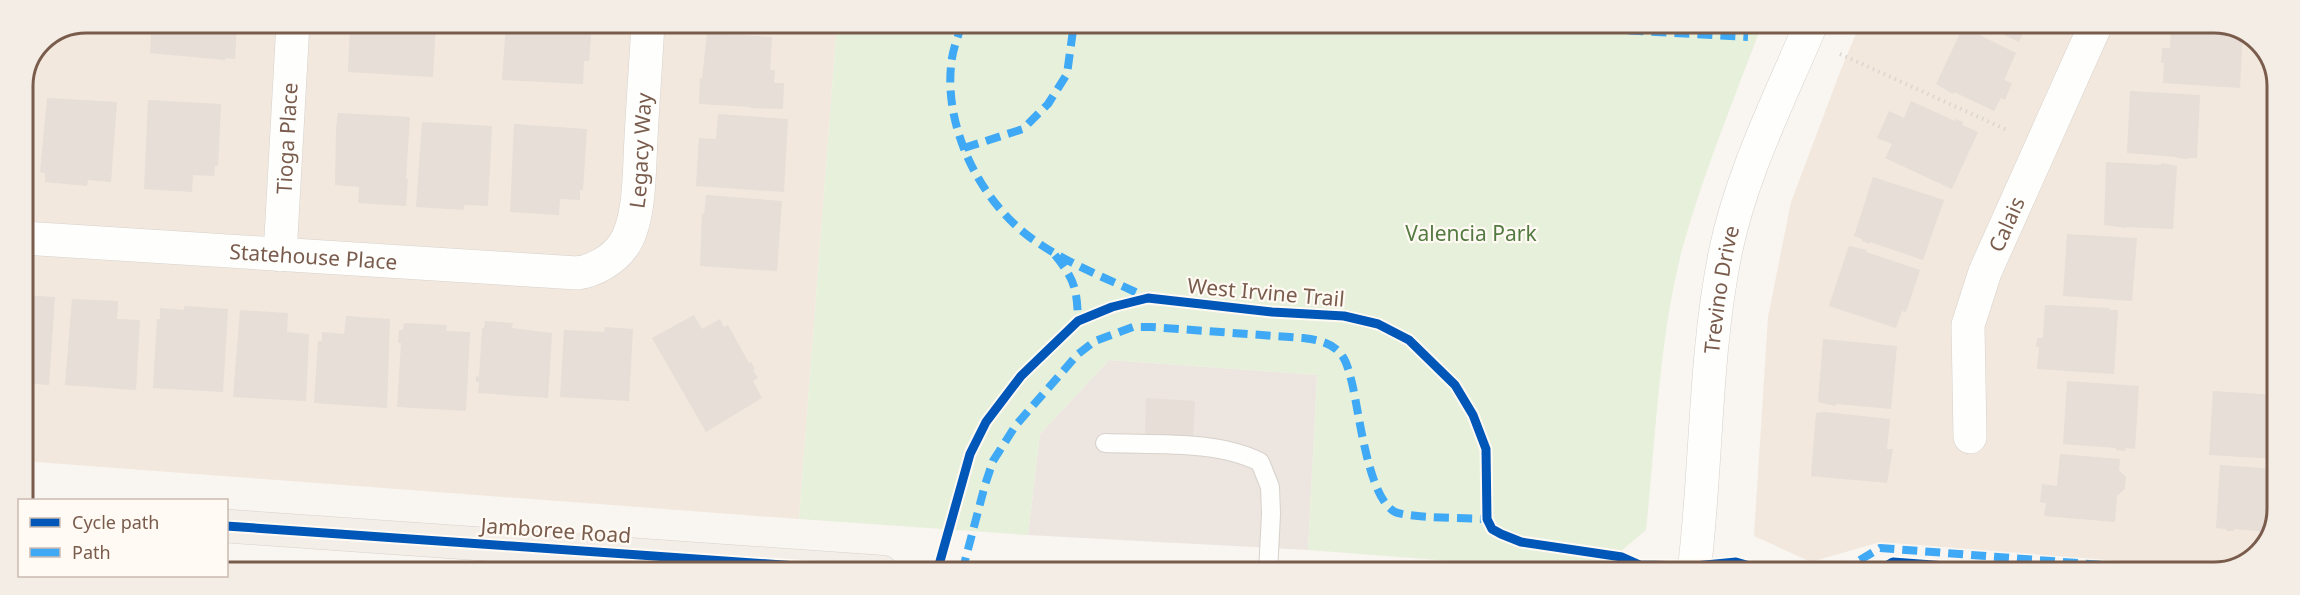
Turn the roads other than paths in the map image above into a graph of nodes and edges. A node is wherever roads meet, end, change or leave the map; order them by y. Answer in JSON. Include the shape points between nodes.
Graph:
{"nodes":[{"id":1,"x":292,"y":33,"type":"edge"},
{"id":2,"x":647,"y":33,"type":"edge"},
{"id":3,"x":1807,"y":33,"type":"edge"},
{"id":4,"x":2092,"y":33,"type":"edge"},
{"id":5,"x":33,"y":239,"type":"edge"},
{"id":6,"x":280,"y":255,"type":"junction"},
{"id":7,"x":601,"y":264,"type":"joint"},
{"id":8,"x":1970,"y":437,"type":"dead end"},
{"id":9,"x":1105,"y":443,"type":"dead end"},
{"id":10,"x":228,"y":526,"type":"edge"},
{"id":11,"x":739,"y":562,"type":"edge"},
{"id":12,"x":1268,"y":562,"type":"edge"},
{"id":13,"x":1695,"y":562,"type":"edge"}],
"edges":[{"from":1,"to":6,"type":"street","name":"Tioga Place"},
{"from":2,"to":7,"type":"street","name":"Legacy Way","via":[[632,229],[624,246]]},
{"from":3,"to":13,"type":"street","name":"Trevino Drive","via":[[1745,181],[1725,252],[1712,328]]},
{"from":4,"to":8,"type":"street","name":"Calais","via":[[1985,272],[1968,325]]},
{"from":5,"to":6,"type":"street","name":"Statehouse Place"},
{"from":6,"to":7,"type":"street","name":"Statehouse Place","via":[[577,273],[589,272]]},
{"from":9,"to":12,"type":"lane","via":[[1220,448],[1260,462],[1270,487]]},
{"from":10,"to":11,"type":"main road","name":"Jamboree Road"}]}
